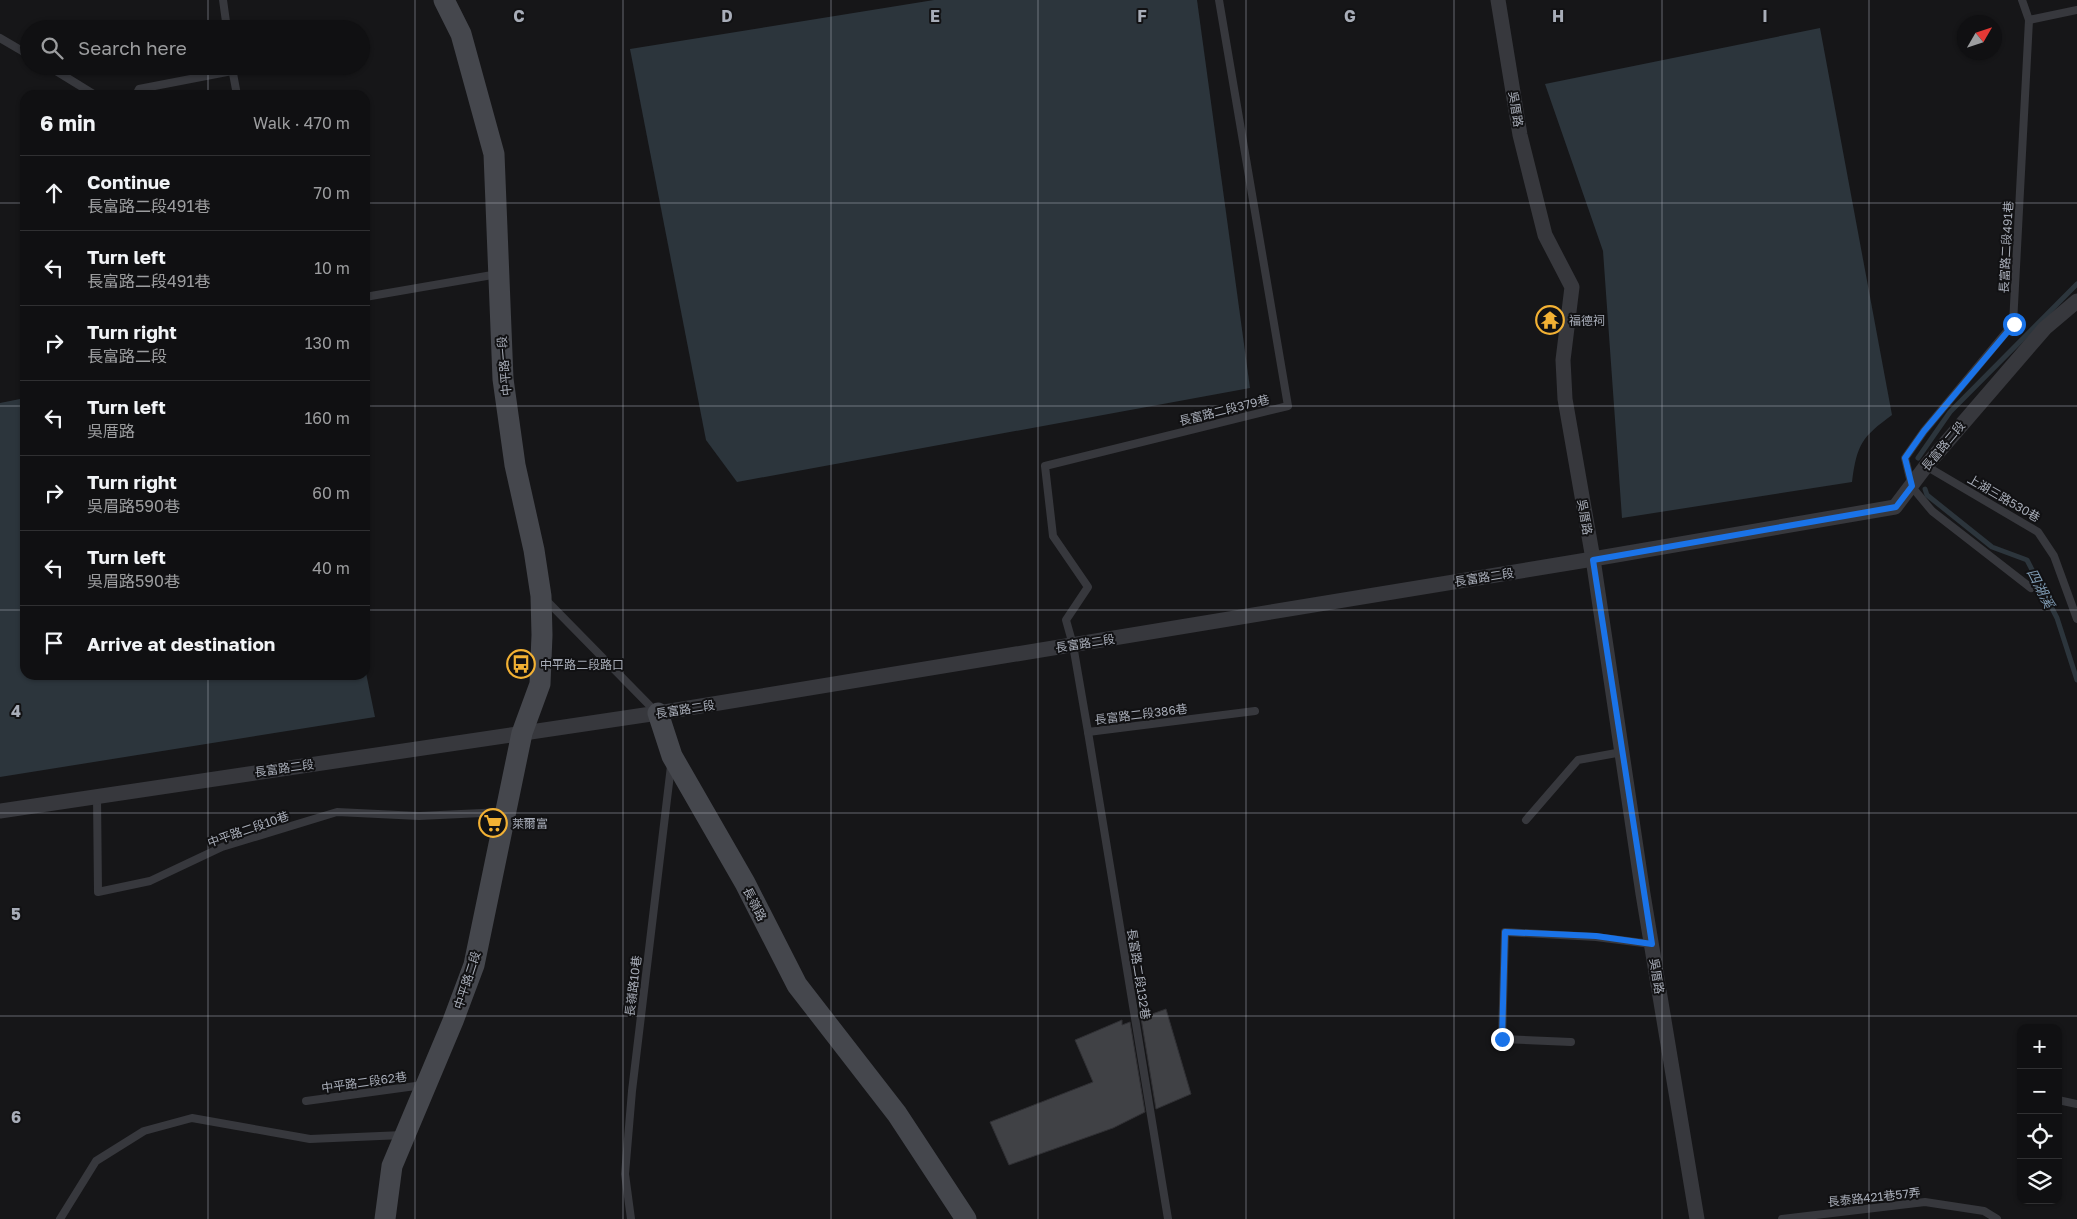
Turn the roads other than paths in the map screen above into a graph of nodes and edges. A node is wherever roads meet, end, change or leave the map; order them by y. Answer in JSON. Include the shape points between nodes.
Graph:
{"nodes":[{"id":1,"x":223,"y":0,"type":"edge"},
{"id":2,"x":444,"y":0,"type":"edge"},
{"id":3,"x":1219,"y":0,"type":"edge"},
{"id":4,"x":1498,"y":0,"type":"edge"},
{"id":5,"x":2022,"y":0,"type":"edge"},
{"id":6,"x":2077,"y":10,"type":"edge"},
{"id":7,"x":226,"y":20,"type":"edge"},
{"id":8,"x":2029,"y":20,"type":"junction"},
{"id":9,"x":0,"y":38,"type":"edge"},
{"id":10,"x":20,"y":50,"type":"edge"},
{"id":11,"x":63,"y":75,"type":"edge"},
{"id":12,"x":204,"y":75,"type":"edge"},
{"id":13,"x":233,"y":75,"type":"edge"},
{"id":14,"x":87,"y":90,"type":"edge"},
{"id":15,"x":138,"y":90,"type":"edge"},
{"id":16,"x":236,"y":90,"type":"edge"},
{"id":17,"x":499,"y":274,"type":"junction"},
{"id":18,"x":370,"y":296,"type":"edge"},
{"id":19,"x":2077,"y":302,"type":"edge"},
{"id":20,"x":1926,"y":466,"type":"junction"},
{"id":21,"x":1912,"y":486,"type":"junction"},
{"id":22,"x":1593,"y":560,"type":"junction"},
{"id":23,"x":2032,"y":588,"type":"dead end"},
{"id":24,"x":541,"y":596,"type":"junction"},
{"id":25,"x":2077,"y":619,"type":"edge"},
{"id":26,"x":1074,"y":645,"type":"junction"},
{"id":27,"x":1255,"y":711,"type":"dead end"},
{"id":28,"x":658,"y":714,"type":"junction"},
{"id":29,"x":1088,"y":732,"type":"junction"},
{"id":30,"x":522,"y":733,"type":"junction"},
{"id":31,"x":1622,"y":752,"type":"junction"},
{"id":32,"x":672,"y":756,"type":"junction"},
{"id":33,"x":97,"y":796,"type":"junction"},
{"id":34,"x":0,"y":811,"type":"edge"},
{"id":35,"x":506,"y":812,"type":"junction"},
{"id":36,"x":1526,"y":820,"type":"dead end"},
{"id":37,"x":1652,"y":944,"type":"junction"},
{"id":38,"x":1571,"y":1042,"type":"dead end"},
{"id":39,"x":425,"y":1085,"type":"junction"},
{"id":40,"x":306,"y":1101,"type":"dead end"},
{"id":41,"x":2062,"y":1101,"type":"edge"},
{"id":42,"x":2077,"y":1104,"type":"edge"},
{"id":43,"x":404,"y":1135,"type":"junction"},
{"id":44,"x":60,"y":1219,"type":"edge"},
{"id":45,"x":386,"y":1219,"type":"edge"},
{"id":46,"x":631,"y":1219,"type":"edge"},
{"id":47,"x":966,"y":1219,"type":"edge"},
{"id":48,"x":1168,"y":1219,"type":"edge"},
{"id":49,"x":1697,"y":1219,"type":"edge"},
{"id":50,"x":1782,"y":1219,"type":"edge"},
{"id":51,"x":1997,"y":1219,"type":"edge"}],
"edges":[{"from":1,"to":7,"type":"lane"},
{"from":2,"to":17,"type":"street","name":"中平路一段","via":[[461,34],[494,154]]},
{"from":3,"to":26,"type":"lane","name":"長富路二段379巷","via":[[1288,406],[1044,466],[1053,536],[1088,587],[1066,620]]},
{"from":4,"to":22,"type":"street","name":"吳厝路","via":[[1520,135],[1545,235],[1572,287],[1563,360],[1565,399]]},
{"from":5,"to":8,"type":"lane","name":"長富路二段491巷"},
{"from":6,"to":8,"type":"lane"},
{"from":8,"to":21,"type":"lane","name":"長富路二段491巷","via":[[2014,324],[1905,458]]},
{"from":9,"to":10,"type":"lane"},
{"from":11,"to":14,"type":"lane"},
{"from":12,"to":15,"type":"lane"},
{"from":13,"to":16,"type":"lane"},
{"from":17,"to":18,"type":"lane"},
{"from":17,"to":24,"type":"street","name":"中平路一段","via":[[503,379],[515,465]]},
{"from":19,"to":20,"type":"street","name":"長富路二段","via":[[2044,328]]},
{"from":20,"to":21,"type":"street","name":"長富路二段"},
{"from":20,"to":25,"type":"lane","name":"上湖三路530巷","via":[[2038,532],[2054,556]]},
{"from":21,"to":22,"type":"street","name":"長富路二段","via":[[1896,507]]},
{"from":21,"to":23,"type":"lane","via":[[1932,511]]},
{"from":22,"to":26,"type":"street","name":"長富路二段"},
{"from":22,"to":31,"type":"street","name":"吳厝路"},
{"from":24,"to":28,"type":"lane","name":"長嶺路"},
{"from":24,"to":30,"type":"street","name":"中平路一段","via":[[540,684]]},
{"from":26,"to":28,"type":"street","name":"長富路二段"},
{"from":26,"to":29,"type":"lane","name":"長富路二段386巷"},
{"from":27,"to":29,"type":"lane","name":"長富路二段386巷"},
{"from":28,"to":30,"type":"street","name":"長富路二段"},
{"from":28,"to":32,"type":"street","name":"長嶺路"},
{"from":29,"to":48,"type":"lane","name":"長富路二段132巷"},
{"from":30,"to":33,"type":"street","name":"長富路二段"},
{"from":30,"to":35,"type":"street","name":"中平路二段"},
{"from":31,"to":36,"type":"lane","via":[[1578,760]]},
{"from":31,"to":37,"type":"street","name":"吳厝路"},
{"from":32,"to":46,"type":"lane","name":"長嶺路10巷","via":[[631,1100],[625,1174]]},
{"from":32,"to":47,"type":"street","name":"長嶺路","via":[[745,883],[797,985],[897,1114]]},
{"from":33,"to":34,"type":"street","name":"長富路二段"},
{"from":33,"to":35,"type":"lane","name":"中平路二段10巷","via":[[98,892],[150,881],[222,847],[337,812],[419,816]]},
{"from":35,"to":39,"type":"street","name":"中平路二段","via":[[474,965]]},
{"from":37,"to":38,"type":"lane","via":[[1596,936],[1505,932],[1502,1039]]},
{"from":37,"to":49,"type":"street","name":"吳厝路"},
{"from":39,"to":40,"type":"lane","name":"中平路二段62巷"},
{"from":39,"to":43,"type":"street","name":"中平路二段"},
{"from":41,"to":42,"type":"lane"},
{"from":43,"to":44,"type":"lane","via":[[310,1139],[192,1118],[144,1131],[96,1161]]},
{"from":43,"to":45,"type":"street","name":"中平路二段","via":[[392,1166]]},
{"from":50,"to":51,"type":"lane","name":"長泰路421巷57弄","via":[[1925,1202],[1984,1211]]}]}
